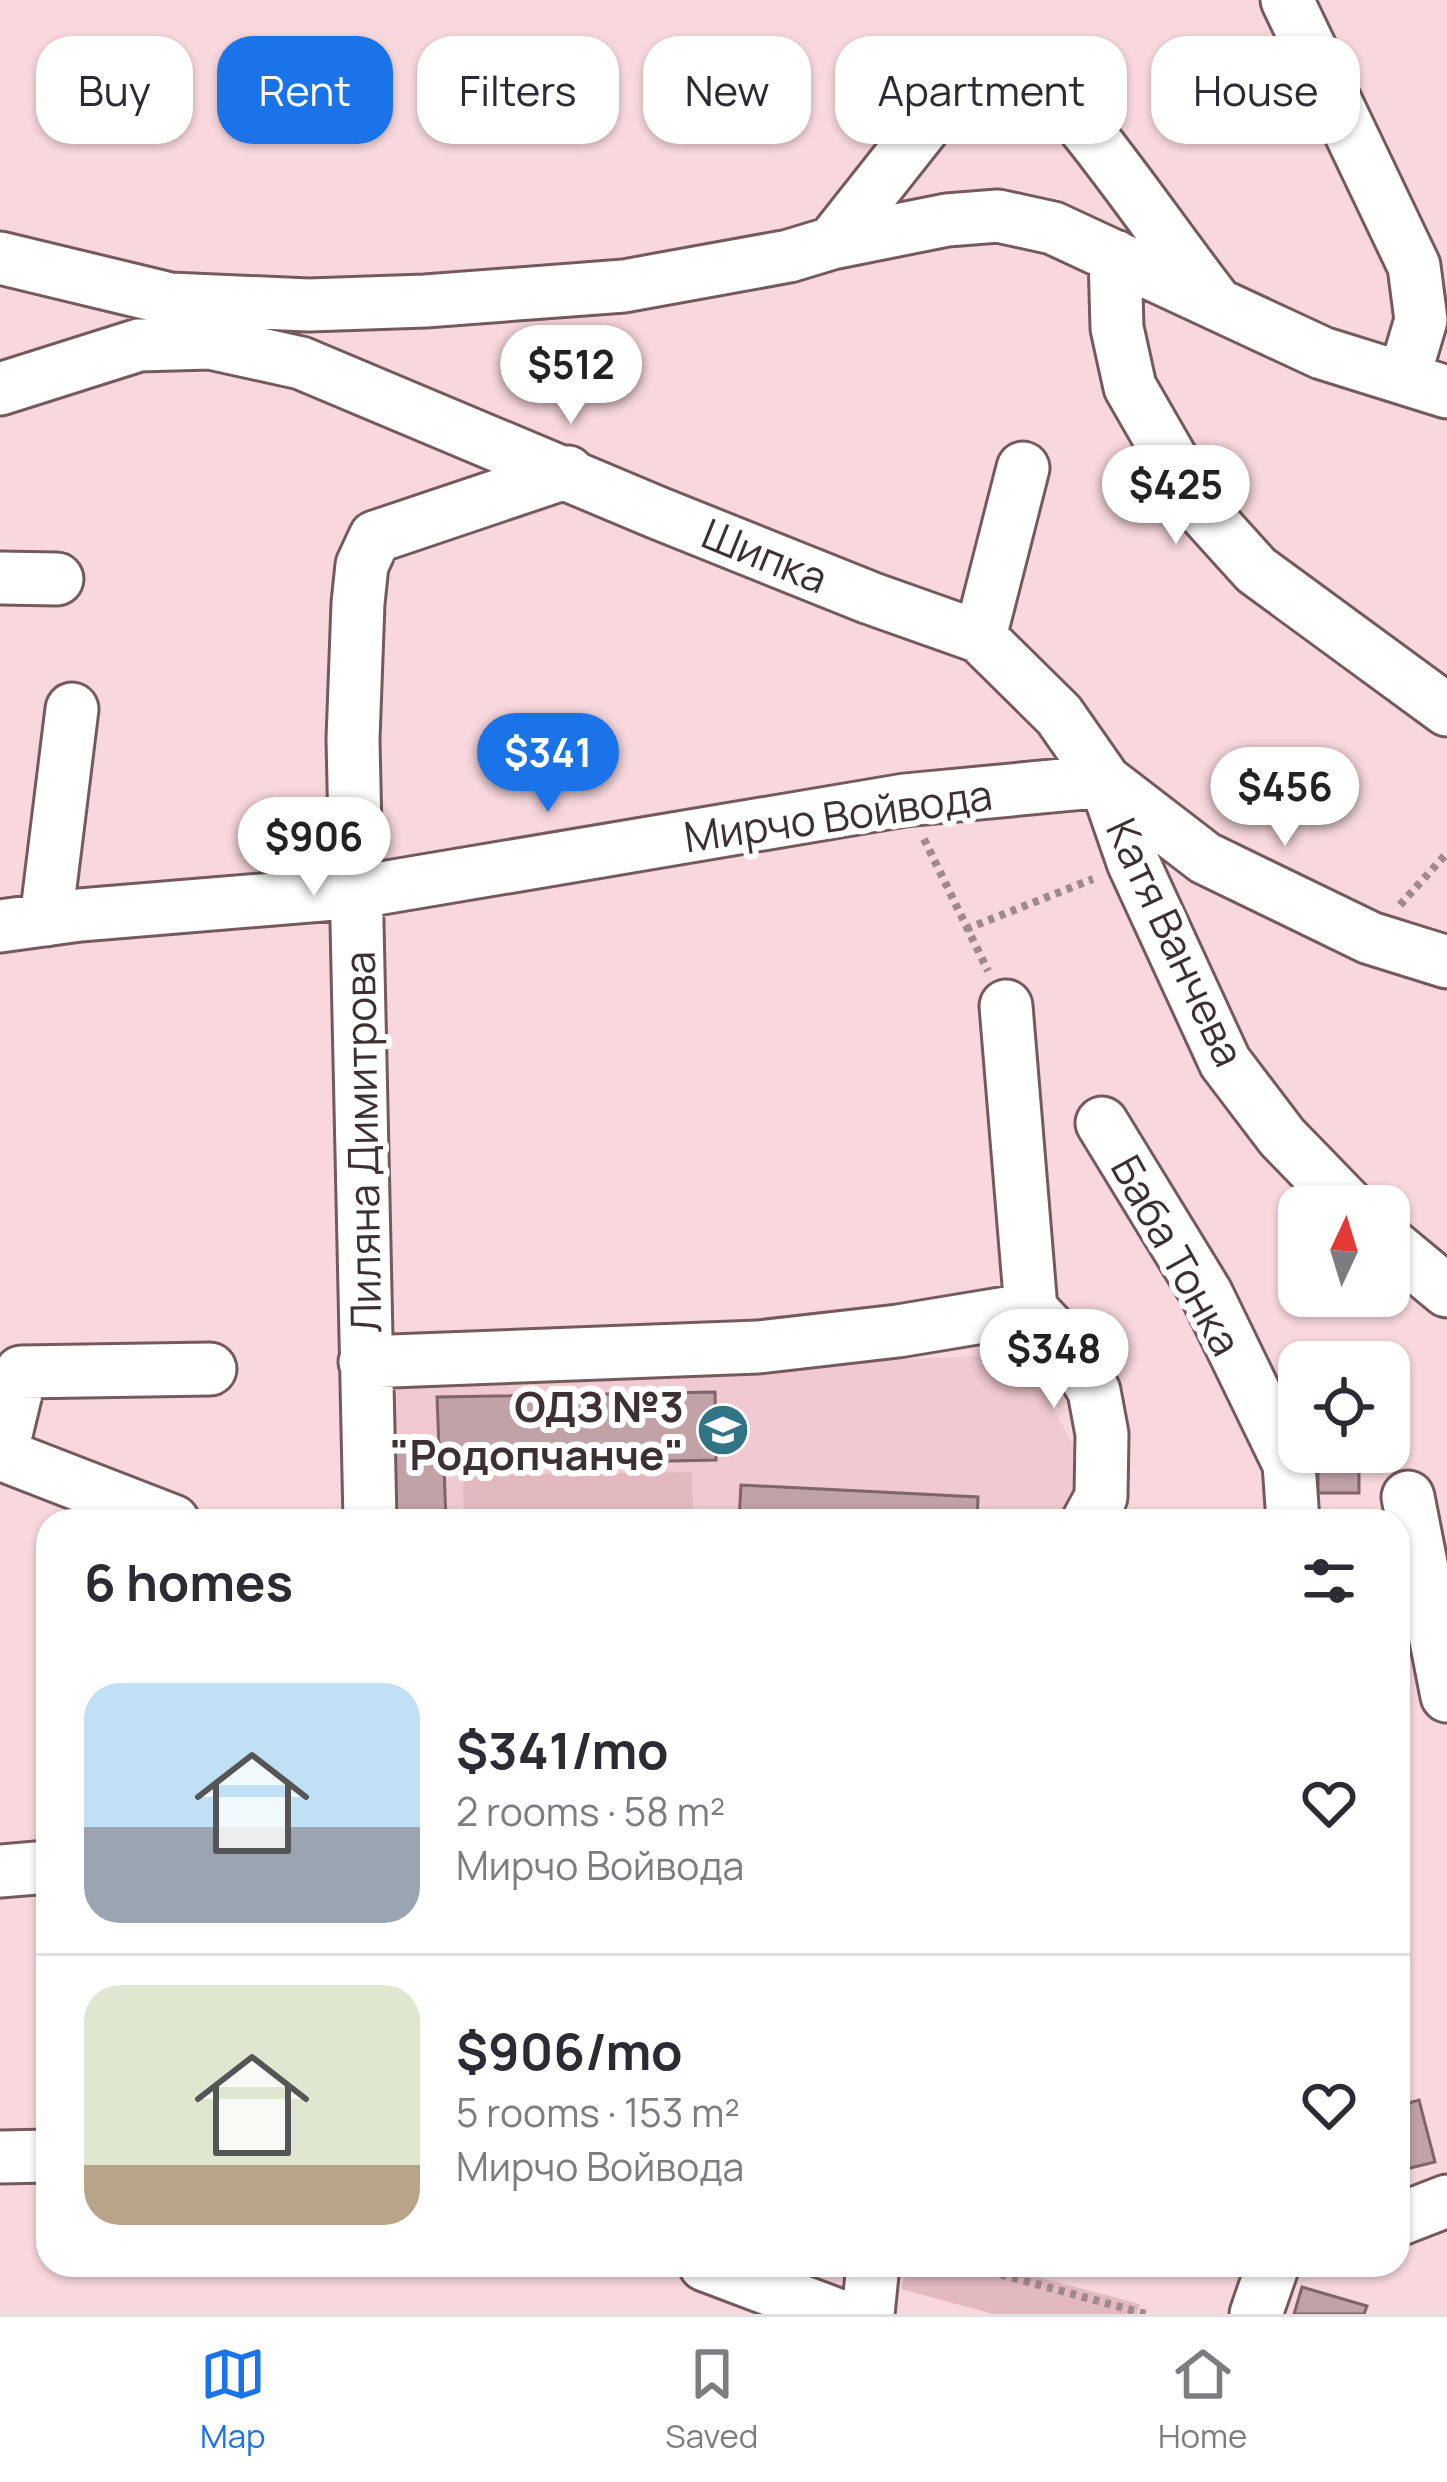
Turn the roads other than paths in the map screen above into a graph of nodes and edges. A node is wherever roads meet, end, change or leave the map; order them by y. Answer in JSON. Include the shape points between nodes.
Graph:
{"nodes":[{"id":1,"x":1287,"y":0,"type":"edge"},
{"id":2,"x":832,"y":243,"type":"junction"},
{"id":3,"x":1114,"y":256,"type":"junction"},
{"id":4,"x":0,"y":259,"type":"edge"},
{"id":5,"x":1219,"y":306,"type":"junction"},
{"id":6,"x":1425,"y":384,"type":"edge"},
{"id":7,"x":0,"y":389,"type":"edge"},
{"id":8,"x":1023,"y":468,"type":"dead end"},
{"id":9,"x":568,"y":472,"type":"junction"},
{"id":10,"x":0,"y":578,"type":"edge"},
{"id":11,"x":57,"y":579,"type":"dead end"},
{"id":12,"x":980,"y":637,"type":"junction"},
{"id":13,"x":72,"y":709,"type":"dead end"},
{"id":14,"x":1447,"y":710,"type":"edge"},
{"id":15,"x":1105,"y":781,"type":"junction"},
{"id":16,"x":358,"y":892,"type":"junction"},
{"id":17,"x":23,"y":923,"type":"edge"},
{"id":18,"x":1447,"y":962,"type":"edge"},
{"id":19,"x":1006,"y":1006,"type":"dead end"},
{"id":20,"x":1102,"y":1123,"type":"dead end"},
{"id":21,"x":1329,"y":1185,"type":"edge"},
{"id":22,"x":1410,"y":1261,"type":"edge"},
{"id":23,"x":1447,"y":1292,"type":"edge"},
{"id":24,"x":1031,"y":1310,"type":"junction"},
{"id":25,"x":365,"y":1362,"type":"junction"},
{"id":26,"x":210,"y":1369,"type":"dead end"},
{"id":27,"x":1,"y":1454,"type":"edge"},
{"id":28,"x":1408,"y":1497,"type":"dead end"},
{"id":29,"x":142,"y":1509,"type":"edge"},
{"id":30,"x":370,"y":1509,"type":"edge"},
{"id":31,"x":1094,"y":1509,"type":"edge"},
{"id":32,"x":1292,"y":1509,"type":"edge"},
{"id":33,"x":1447,"y":1696,"type":"edge"},
{"id":34,"x":36,"y":1869,"type":"edge"},
{"id":35,"x":0,"y":1871,"type":"edge"},
{"id":36,"x":36,"y":2156,"type":"edge"},
{"id":37,"x":0,"y":2157,"type":"edge"},
{"id":38,"x":1447,"y":2201,"type":"edge"},
{"id":39,"x":1410,"y":2215,"type":"edge"},
{"id":40,"x":737,"y":2277,"type":"edge"},
{"id":41,"x":872,"y":2277,"type":"edge"},
{"id":42,"x":835,"y":2314,"type":"edge"},
{"id":43,"x":868,"y":2314,"type":"edge"}],
"edges":[{"from":1,"to":6,"type":"street","via":[[1414,266]]},
{"from":2,"to":3,"type":"street","via":[[998,216],[1053,228]]},
{"from":2,"to":4,"type":"street","via":[[624,286],[310,305],[170,299]]},
{"from":2,"to":5,"type":"street","via":[[962,80],[983,67],[1010,66],[1052,87]]},
{"from":3,"to":5,"type":"street"},
{"from":3,"to":14,"type":"street","via":[[1130,387],[1199,508],[1256,570]]},
{"from":5,"to":6,"type":"street","via":[[1322,353]]},
{"from":7,"to":9,"type":"street","name":"Шипка","via":[[139,345],[210,344],[301,363]]},
{"from":8,"to":12,"type":"street"},
{"from":9,"to":12,"type":"street","name":"Шипка"},
{"from":9,"to":16,"type":"street","name":"Лиляна Димитрова","via":[[375,537],[358,603]]},
{"from":10,"to":11,"type":"street"},
{"from":12,"to":15,"type":"street","name":"Шипка","via":[[1059,716]]},
{"from":13,"to":17,"type":"street"},
{"from":15,"to":16,"type":"street","name":"Мирчо Войвода","via":[[905,800]]},
{"from":15,"to":18,"type":"street","name":"Шипка","via":[[1204,858],[1370,938]]},
{"from":15,"to":21,"type":"street","name":"Катя Ванчева","via":[[1133,862],[1225,1062]]},
{"from":16,"to":17,"type":"street","name":"Мирчо Войвода"},
{"from":16,"to":25,"type":"street","name":"Лиляна Димитрова"},
{"from":19,"to":24,"type":"street"},
{"from":20,"to":32,"type":"street","name":"Баба Тонка","via":[[1206,1293],[1289,1464]]},
{"from":22,"to":23,"type":"street"},
{"from":24,"to":25,"type":"street","via":[[758,1347]]},
{"from":24,"to":31,"type":"street","via":[[1094,1391],[1102,1434]]},
{"from":25,"to":30,"type":"street","name":"Лиляна Димитрова"},
{"from":26,"to":27,"type":"street","via":[[22,1372]]},
{"from":27,"to":29,"type":"street"},
{"from":28,"to":33,"type":"street"},
{"from":34,"to":35,"type":"street"},
{"from":36,"to":37,"type":"street"},
{"from":38,"to":39,"type":"street"},
{"from":40,"to":42,"type":"street"},
{"from":41,"to":43,"type":"street"}]}
